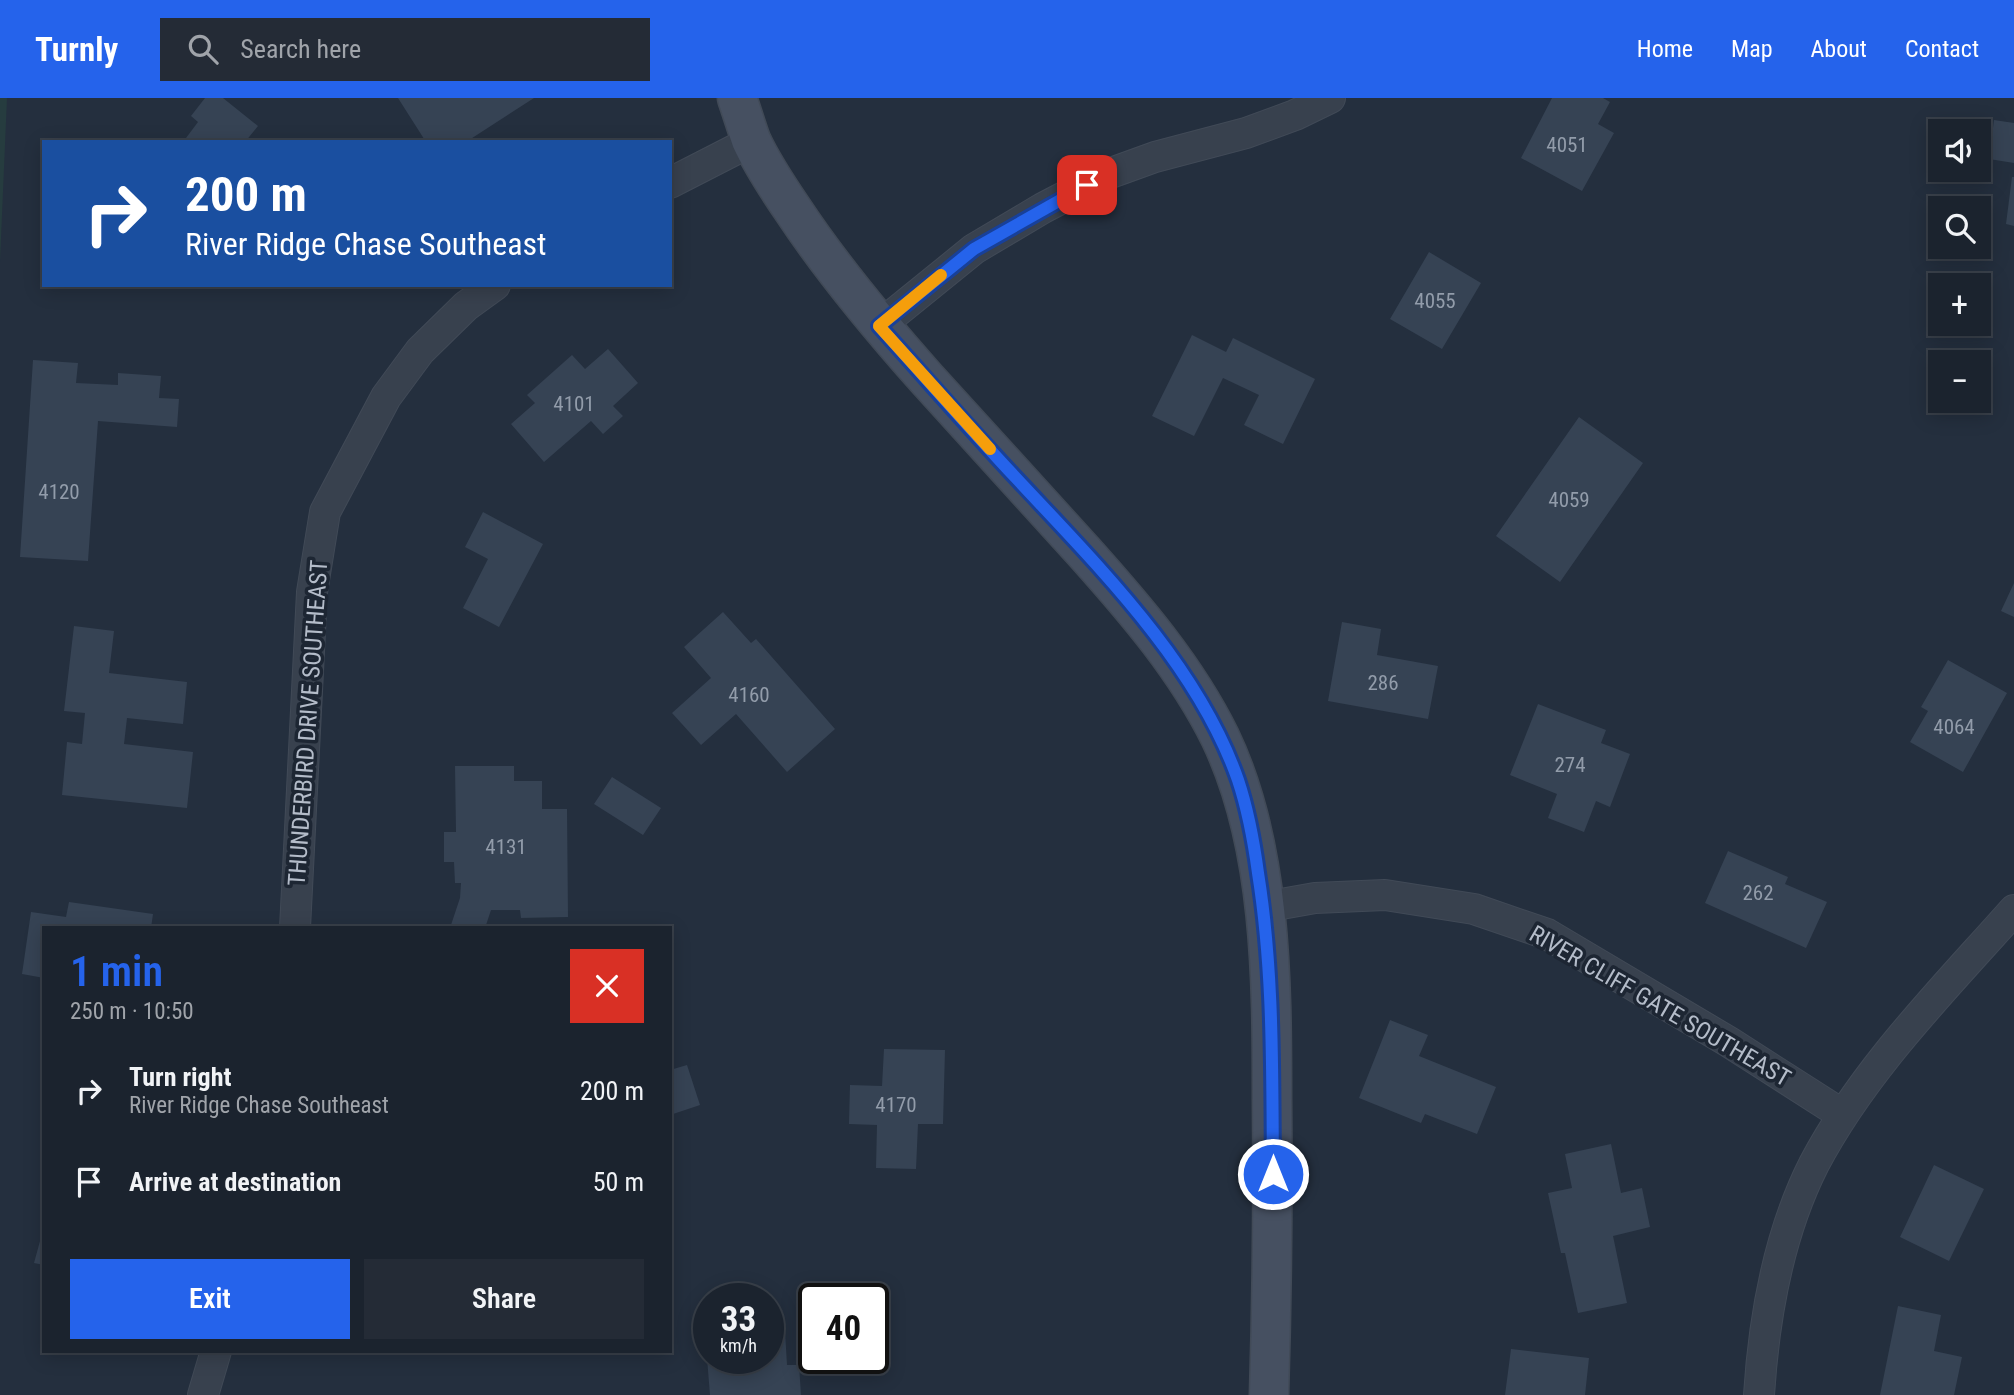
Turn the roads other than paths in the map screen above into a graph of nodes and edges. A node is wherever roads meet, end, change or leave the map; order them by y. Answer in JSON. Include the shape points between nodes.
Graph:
{"nodes":[{"id":1,"x":737,"y":98,"type":"edge"},
{"id":2,"x":1330,"y":98,"type":"edge"},
{"id":3,"x":752,"y":141,"type":"junction"},
{"id":4,"x":672,"y":182,"type":"edge"},
{"id":5,"x":492,"y":287,"type":"edge"},
{"id":6,"x":879,"y":326,"type":"junction"},
{"id":7,"x":1264,"y":907,"type":"junction"},
{"id":8,"x":2014,"y":910,"type":"edge"},
{"id":9,"x":295,"y":926,"type":"edge"},
{"id":10,"x":1843,"y":1115,"type":"junction"},
{"id":11,"x":215,"y":1353,"type":"edge"},
{"id":12,"x":203,"y":1395,"type":"edge"},
{"id":13,"x":1269,"y":1395,"type":"edge"},
{"id":14,"x":1759,"y":1395,"type":"edge"}],
"edges":[{"from":1,"to":3,"type":"street"},
{"from":2,"to":6,"type":"street","via":[[1246,133],[1108,173],[974,249]]},
{"from":3,"to":4,"type":"street"},
{"from":3,"to":6,"type":"street","via":[[811,237]]},
{"from":5,"to":9,"type":"street","name":"THUNDERBIRD DRIVE SOUTHEAST","via":[[466,306],[413,360],[386,397],[325,512],[313,592]]},
{"from":6,"to":7,"type":"street","via":[[1104,574],[1186,680],[1219,736],[1238,781]]},
{"from":7,"to":10,"type":"street","name":"RIVER CLIFF GATE SOUTHEAST","via":[[1315,898],[1385,895],[1474,909],[1547,934]]},
{"from":7,"to":13,"type":"street","via":[[1273,1051]]},
{"from":8,"to":10,"type":"street","via":[[1916,1021]]},
{"from":10,"to":14,"type":"street","via":[[1814,1165],[1790,1223],[1773,1284]]},
{"from":11,"to":12,"type":"street"}]}
